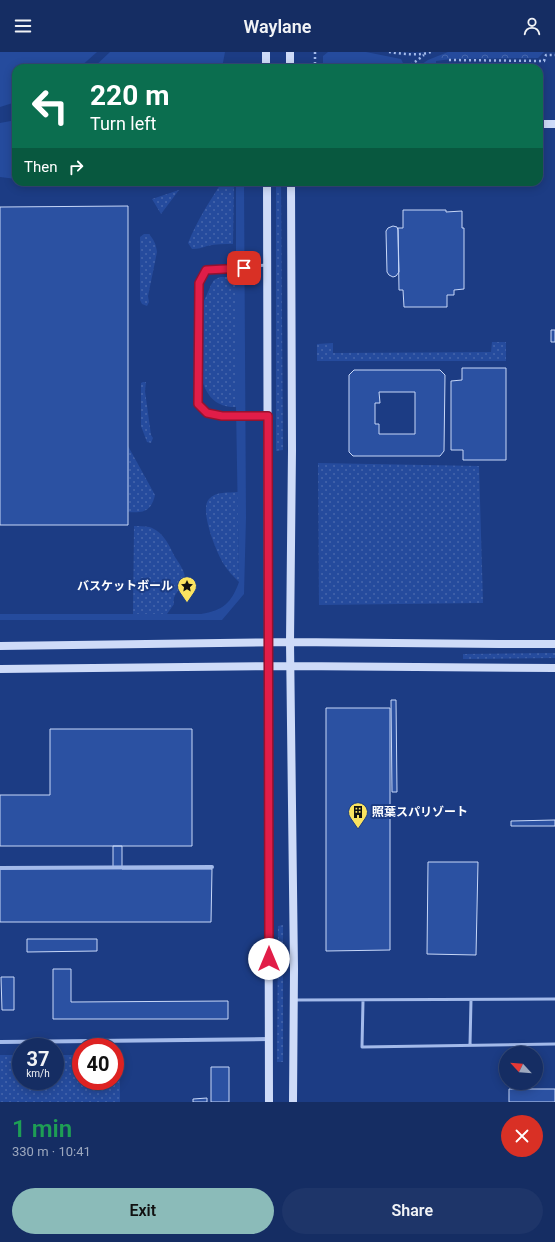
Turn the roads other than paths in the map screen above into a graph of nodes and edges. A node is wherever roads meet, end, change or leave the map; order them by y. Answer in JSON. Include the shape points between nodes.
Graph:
{"nodes":[{"id":1,"x":266,"y":52,"type":"edge"},
{"id":2,"x":290,"y":52,"type":"edge"},
{"id":3,"x":266,"y":64,"type":"edge"},
{"id":4,"x":290,"y":64,"type":"edge"},
{"id":5,"x":543,"y":124,"type":"edge"},
{"id":6,"x":555,"y":124,"type":"edge"},
{"id":7,"x":267,"y":186,"type":"edge"},
{"id":8,"x":291,"y":186,"type":"edge"},
{"id":9,"x":267,"y":265,"type":"junction"},
{"id":10,"x":268,"y":416,"type":"junction"},
{"id":11,"x":268,"y":642,"type":"junction"},
{"id":12,"x":290,"y":642,"type":"junction"},
{"id":13,"x":555,"y":644,"type":"edge"},
{"id":14,"x":0,"y":646,"type":"edge"},
{"id":15,"x":269,"y":666,"type":"junction"},
{"id":16,"x":290,"y":666,"type":"junction"},
{"id":17,"x":555,"y":668,"type":"edge"},
{"id":18,"x":0,"y":670,"type":"edge"},
{"id":19,"x":212,"y":867,"type":"dead end"},
{"id":20,"x":0,"y":868,"type":"edge"},
{"id":21,"x":555,"y":999,"type":"edge"},
{"id":22,"x":293,"y":1000,"type":"junction"},
{"id":23,"x":471,"y":1000,"type":"junction"},
{"id":24,"x":363,"y":1001,"type":"junction"},
{"id":25,"x":269,"y":1039,"type":"junction"},
{"id":26,"x":0,"y":1042,"type":"edge"},
{"id":27,"x":555,"y":1044,"type":"edge"},
{"id":28,"x":470,"y":1046,"type":"junction"},
{"id":29,"x":269,"y":1102,"type":"edge"},
{"id":30,"x":293,"y":1102,"type":"edge"}],
"edges":[{"from":1,"to":3,"type":"street"},
{"from":2,"to":4,"type":"street"},
{"from":5,"to":6,"type":"street"},
{"from":7,"to":9,"type":"street"},
{"from":8,"to":12,"type":"street"},
{"from":9,"to":10,"type":"street"},
{"from":9,"to":10,"type":"lane","via":[[206,270],[199,283],[198,404],[207,413],[222,416]]},
{"from":10,"to":11,"type":"street"},
{"from":11,"to":12,"type":"street"},
{"from":11,"to":14,"type":"street"},
{"from":11,"to":15,"type":"street"},
{"from":12,"to":13,"type":"street"},
{"from":12,"to":16,"type":"street"},
{"from":15,"to":16,"type":"street"},
{"from":15,"to":18,"type":"street"},
{"from":15,"to":25,"type":"street"},
{"from":16,"to":17,"type":"street"},
{"from":16,"to":22,"type":"street"},
{"from":19,"to":20,"type":"street"},
{"from":21,"to":23,"type":"lane"},
{"from":22,"to":24,"type":"lane"},
{"from":22,"to":30,"type":"street"},
{"from":23,"to":24,"type":"lane"},
{"from":23,"to":28,"type":"lane"},
{"from":24,"to":28,"type":"lane","via":[[362,1047]]},
{"from":25,"to":26,"type":"street"},
{"from":25,"to":29,"type":"street"},
{"from":27,"to":28,"type":"lane"}]}
